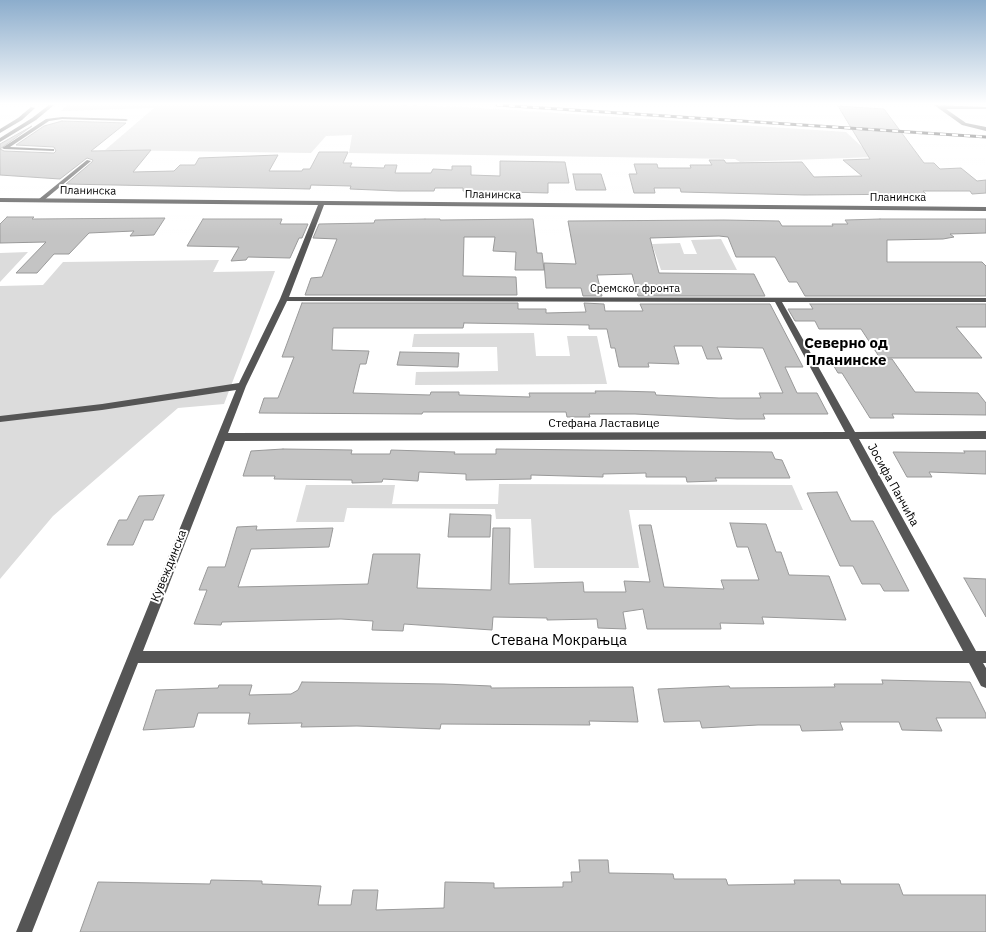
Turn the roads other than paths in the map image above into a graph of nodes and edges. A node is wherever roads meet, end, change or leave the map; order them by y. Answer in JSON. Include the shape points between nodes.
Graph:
{"nodes":[{"id":1,"x":15,"y":148,"type":"edge"},
{"id":2,"x":52,"y":150,"type":"dead end"},
{"id":3,"x":89,"y":162,"type":"dead end"},
{"id":4,"x":0,"y":200,"type":"edge"},
{"id":5,"x":41,"y":200,"type":"junction"},
{"id":6,"x":322,"y":203,"type":"junction"},
{"id":7,"x":986,"y":209,"type":"edge"},
{"id":8,"x":284,"y":299,"type":"junction"},
{"id":9,"x":986,"y":300,"type":"edge"},
{"id":10,"x":778,"y":301,"type":"junction"},
{"id":11,"x":242,"y":386,"type":"junction"},
{"id":12,"x":0,"y":419,"type":"edge"},
{"id":13,"x":851,"y":435,"type":"junction"},
{"id":14,"x":986,"y":435,"type":"edge"},
{"id":15,"x":221,"y":437,"type":"junction"},
{"id":16,"x":132,"y":657,"type":"junction"},
{"id":17,"x":979,"y":657,"type":"edge"},
{"id":18,"x":986,"y":681,"type":"edge"},
{"id":19,"x":24,"y":932,"type":"edge"}],
"edges":[{"from":1,"to":2,"type":"lane"},
{"from":3,"to":5,"type":"lane"},
{"from":4,"to":5,"type":"street","name":"Планинска"},
{"from":5,"to":6,"type":"street","name":"Планинска"},
{"from":6,"to":7,"type":"street","name":"Планинска"},
{"from":6,"to":8,"type":"street","name":"Кувеждинска"},
{"from":8,"to":10,"type":"street","name":"Сремског фронта"},
{"from":8,"to":11,"type":"street","name":"Кувеждинска"},
{"from":9,"to":10,"type":"street","name":"Сремског фронта"},
{"from":10,"to":13,"type":"street","name":"Јосифа Панчића"},
{"from":11,"to":12,"type":"street"},
{"from":11,"to":15,"type":"street","name":"Кувеждинска"},
{"from":13,"to":14,"type":"street","name":"Стефана Ластавице"},
{"from":13,"to":15,"type":"street","name":"Стефана Ластавице"},
{"from":13,"to":17,"type":"street","name":"Јосифа Панчића"},
{"from":15,"to":16,"type":"street","name":"Кувеждинска"},
{"from":16,"to":17,"type":"street","name":"Стевана Мокрањца"},
{"from":16,"to":19,"type":"street","name":"Кувеждинска"},
{"from":17,"to":18,"type":"street","name":"Јосифа Панчића"}]}
